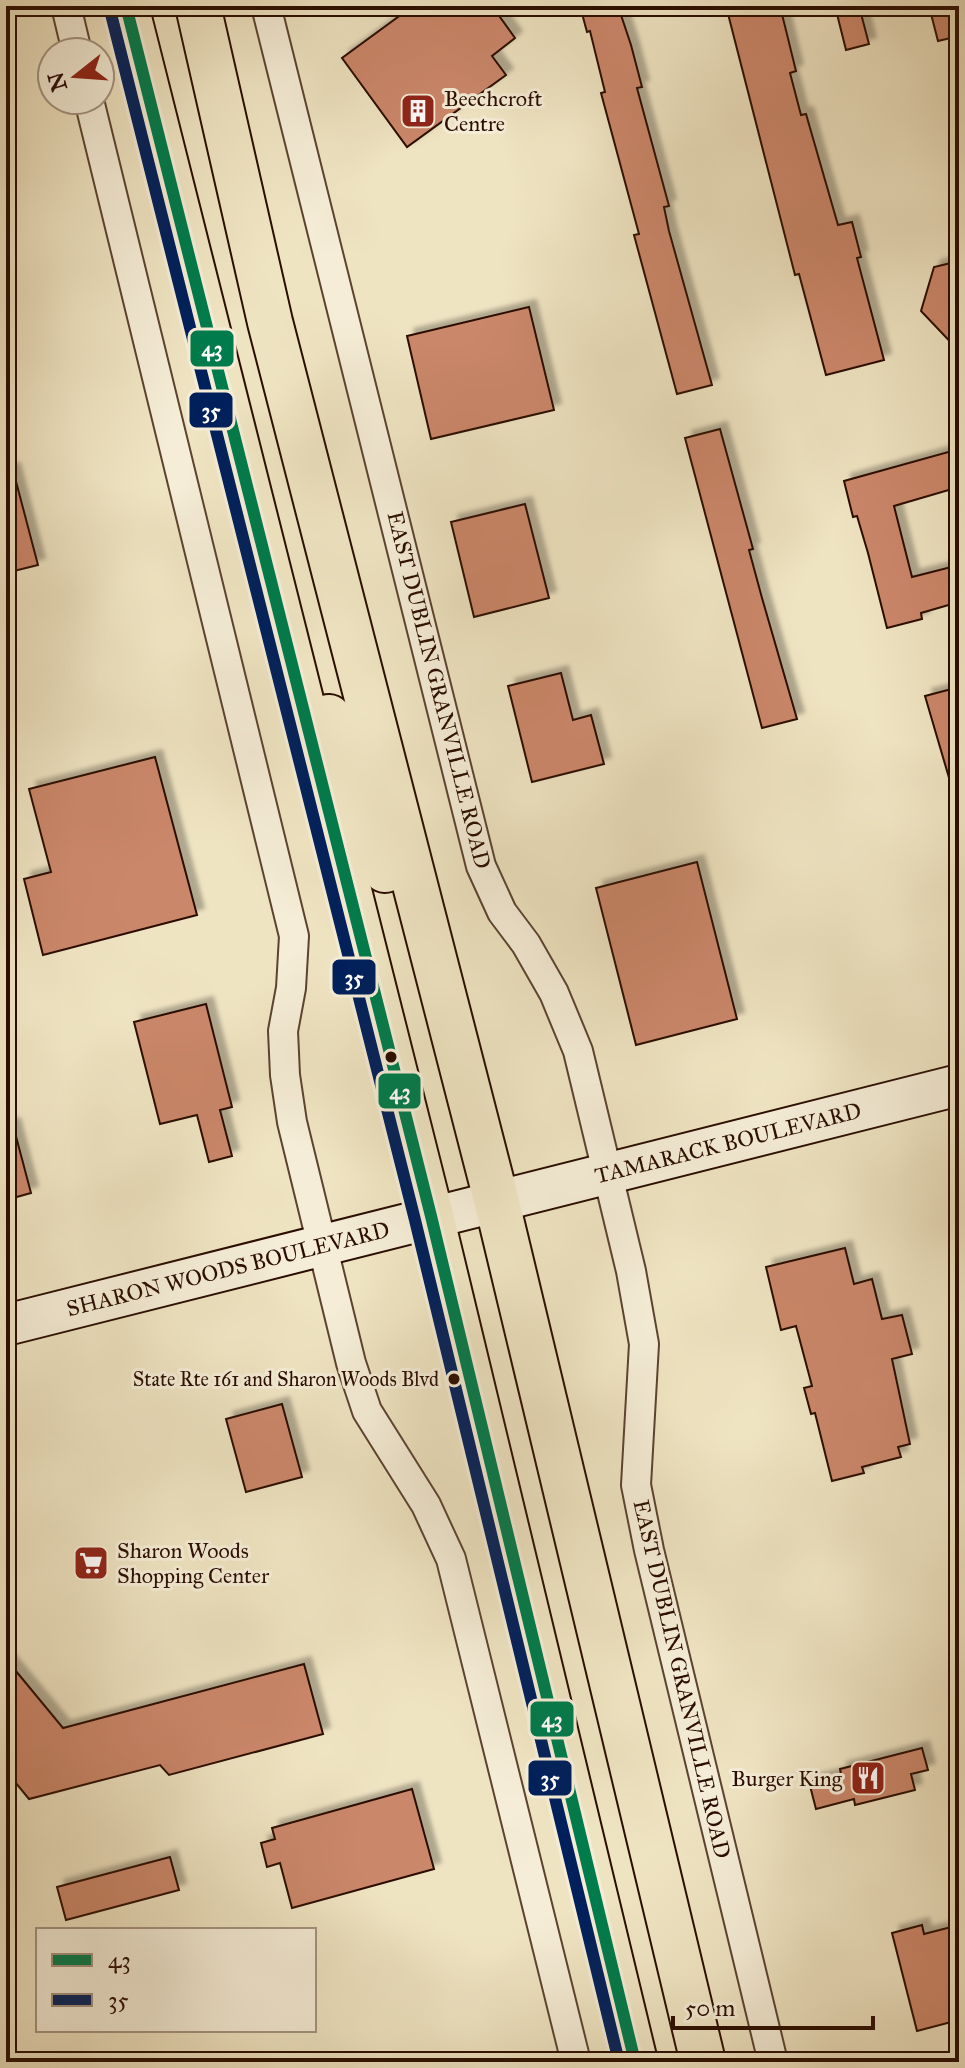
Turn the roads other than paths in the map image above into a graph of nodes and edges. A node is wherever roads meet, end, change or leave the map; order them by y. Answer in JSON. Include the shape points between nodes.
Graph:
{"nodes":[{"id":1,"x":66,"y":6,"type":"edge"},
{"id":2,"x":126,"y":6,"type":"edge"},
{"id":3,"x":192,"y":6,"type":"edge"},
{"id":4,"x":198,"y":6,"type":"edge"},
{"id":5,"x":266,"y":6,"type":"edge"},
{"id":6,"x":73,"y":36,"type":"edge"},
{"id":7,"x":209,"y":52,"type":"junction"},
{"id":8,"x":93,"y":116,"type":"edge"},
{"id":9,"x":262,"y":552,"type":"junction"},
{"id":10,"x":959,"y":1085,"type":"edge"},
{"id":11,"x":606,"y":1173,"type":"junction"},
{"id":12,"x":496,"y":1199,"type":"junction"},
{"id":13,"x":431,"y":1216,"type":"junction"},
{"id":14,"x":323,"y":1245,"type":"junction"},
{"id":15,"x":6,"y":1325,"type":"edge"},
{"id":16,"x":576,"y":2062,"type":"edge"},
{"id":17,"x":635,"y":2062,"type":"edge"},
{"id":18,"x":703,"y":2062,"type":"edge"},
{"id":19,"x":773,"y":2062,"type":"edge"}],
"edges":[{"from":1,"to":6,"type":"street"},
{"from":2,"to":9,"type":"main road"},
{"from":3,"to":7,"type":"main road"},
{"from":4,"to":7,"type":"main road"},
{"from":5,"to":11,"type":"street","name":"EAST DUBLIN GRANVILLE ROAD","via":[[481,866],[502,912],[554,993],[578,1051]]},
{"from":7,"to":12,"type":"main road","via":[[270,322]]},
{"from":8,"to":14,"type":"street","via":[[294,936],[283,1031],[285,1075],[290,1116]]},
{"from":9,"to":12,"type":"main road","via":[[402,915],[452,1130]]},
{"from":9,"to":13,"type":"main road"},
{"from":10,"to":11,"type":"street","name":"TAMARACK BOULEVARD"},
{"from":11,"to":12,"type":"street","name":"TAMARACK BOULEVARD"},
{"from":11,"to":19,"type":"street","name":"EAST DUBLIN GRANVILLE ROAD","via":[[644,1344],[636,1485]]},
{"from":12,"to":13,"type":"street","name":"SHARON WOODS BOULEVARD"},
{"from":12,"to":18,"type":"main road"},
{"from":13,"to":14,"type":"street","name":"SHARON WOODS BOULEVARD"},
{"from":13,"to":17,"type":"main road"},
{"from":14,"to":15,"type":"street","name":"SHARON WOODS BOULEVARD"},
{"from":14,"to":16,"type":"street","via":[[367,1411],[426,1505],[451,1559]]}]}
